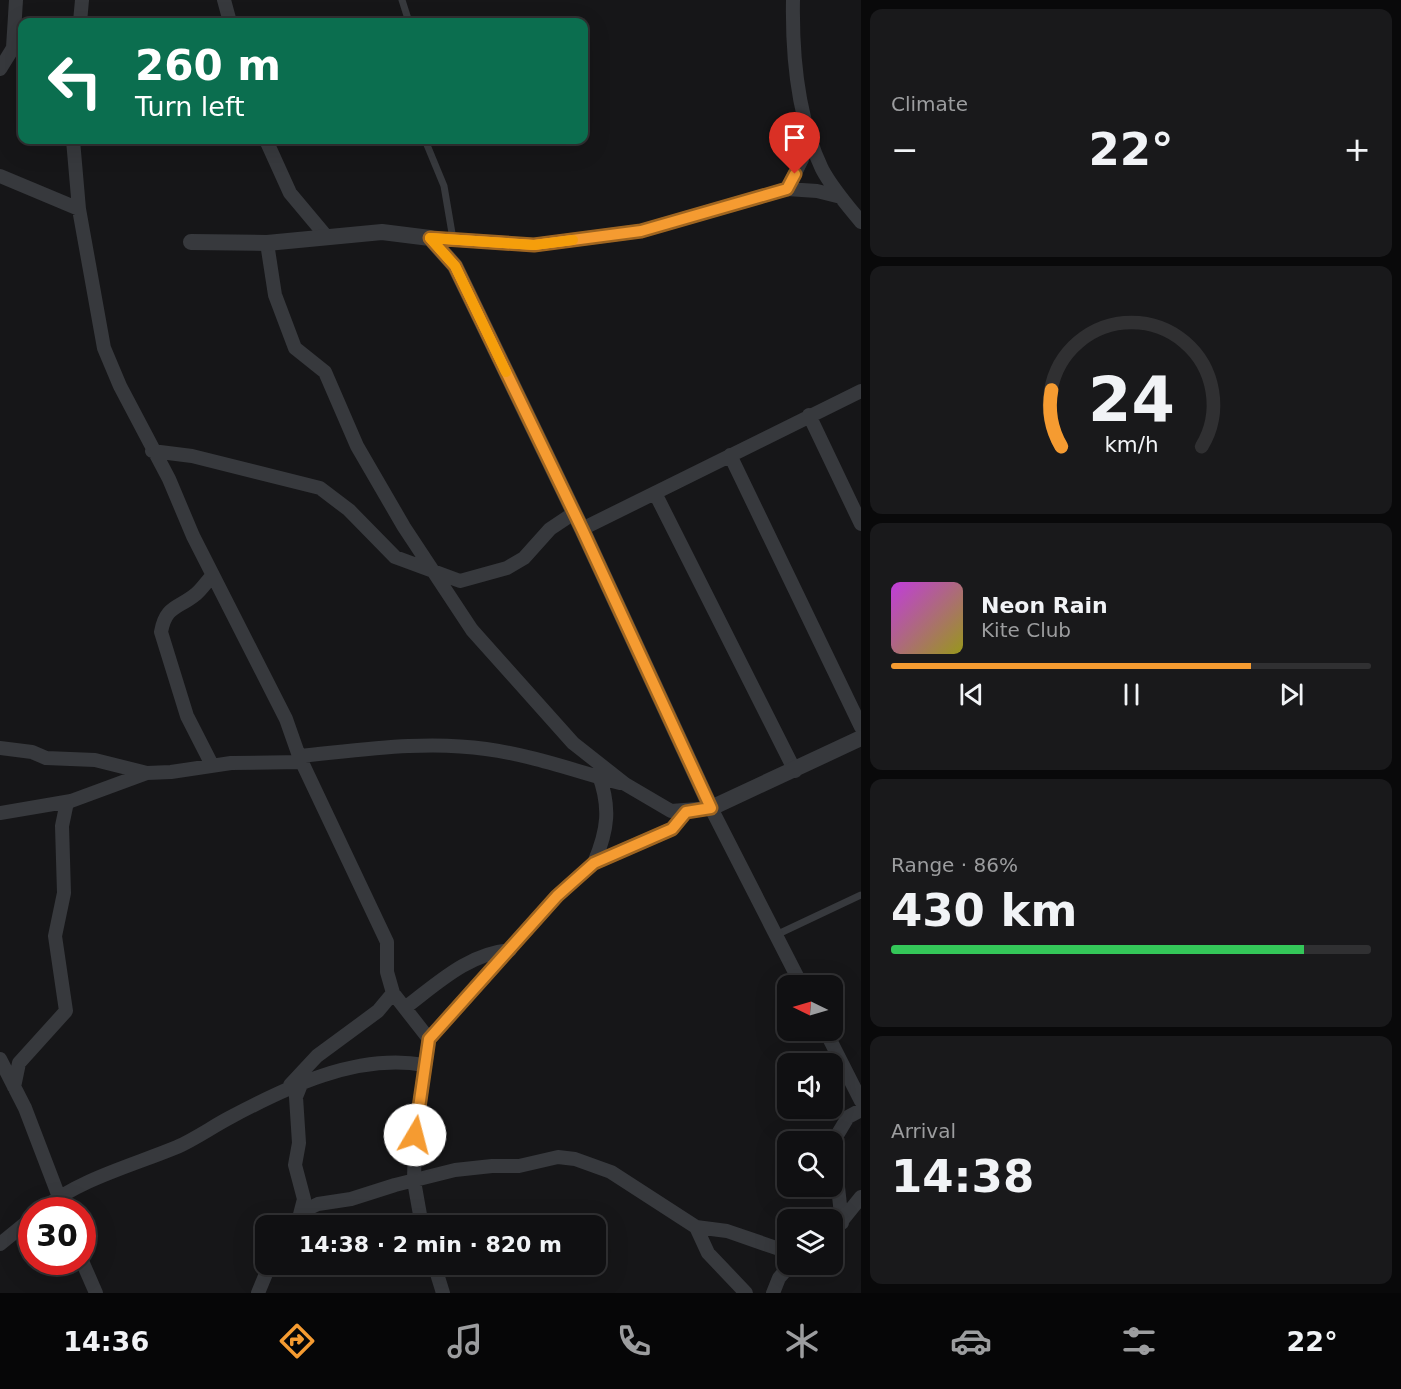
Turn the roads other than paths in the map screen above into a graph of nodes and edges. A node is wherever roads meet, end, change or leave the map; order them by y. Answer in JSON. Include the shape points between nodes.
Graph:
{"nodes":[{"id":1,"x":16,"y":0,"type":"edge"},
{"id":2,"x":82,"y":0,"type":"edge"},
{"id":3,"x":224,"y":0,"type":"edge"},
{"id":4,"x":402,"y":0,"type":"edge"},
{"id":5,"x":793,"y":0,"type":"edge"},
{"id":6,"x":80,"y":18,"type":"edge"},
{"id":7,"x":229,"y":18,"type":"edge"},
{"id":8,"x":408,"y":18,"type":"edge"},
{"id":9,"x":0,"y":69,"type":"edge"},
{"id":10,"x":808,"y":134,"type":"junction"},
{"id":11,"x":73,"y":144,"type":"edge"},
{"id":12,"x":268,"y":144,"type":"edge"},
{"id":13,"x":427,"y":144,"type":"edge"},
{"id":14,"x":0,"y":176,"type":"edge"},
{"id":15,"x":787,"y":189,"type":"junction"},
{"id":16,"x":841,"y":197,"type":"junction"},
{"id":17,"x":79,"y":209,"type":"junction"},
{"id":18,"x":861,"y":222,"type":"edge"},
{"id":19,"x":326,"y":236,"type":"junction"},
{"id":20,"x":430,"y":238,"type":"junction"},
{"id":21,"x":453,"y":239,"type":"junction"},
{"id":22,"x":191,"y":242,"type":"dead end"},
{"id":23,"x":267,"y":243,"type":"junction"},
{"id":24,"x":861,"y":391,"type":"edge"},
{"id":25,"x":808,"y":416,"type":"junction"},
{"id":26,"x":152,"y":451,"type":"junction"},
{"id":27,"x":730,"y":455,"type":"junction"},
{"id":28,"x":655,"y":492,"type":"junction"},
{"id":29,"x":574,"y":513,"type":"junction"},
{"id":30,"x":861,"y":524,"type":"edge"},
{"id":31,"x":582,"y":529,"type":"junction"},
{"id":32,"x":436,"y":574,"type":"junction"},
{"id":33,"x":213,"y":575,"type":"junction"},
{"id":34,"x":861,"y":727,"type":"edge"},
{"id":35,"x":861,"y":738,"type":"edge"},
{"id":36,"x":0,"y":748,"type":"edge"},
{"id":37,"x":301,"y":759,"type":"junction"},
{"id":38,"x":592,"y":759,"type":"junction"},
{"id":39,"x":212,"y":765,"type":"junction"},
{"id":40,"x":795,"y":771,"type":"junction"},
{"id":41,"x":147,"y":773,"type":"junction"},
{"id":42,"x":600,"y":777,"type":"junction"},
{"id":43,"x":625,"y":784,"type":"junction"},
{"id":44,"x":67,"y":802,"type":"junction"},
{"id":45,"x":711,"y":808,"type":"junction"},
{"id":46,"x":686,"y":812,"type":"junction"},
{"id":47,"x":0,"y":813,"type":"edge"},
{"id":48,"x":594,"y":863,"type":"junction"},
{"id":49,"x":861,"y":895,"type":"edge"},
{"id":50,"x":776,"y":935,"type":"junction"},
{"id":51,"x":510,"y":950,"type":"junction"},
{"id":52,"x":796,"y":975,"type":"edge"},
{"id":53,"x":393,"y":993,"type":"junction"},
{"id":54,"x":406,"y":1006,"type":"junction"},
{"id":55,"x":429,"y":1039,"type":"junction"},
{"id":56,"x":831,"y":1041,"type":"edge"},
{"id":57,"x":1,"y":1063,"type":"edge"},
{"id":58,"x":18,"y":1064,"type":"junction"},
{"id":59,"x":424,"y":1065,"type":"junction"},
{"id":60,"x":302,"y":1082,"type":"junction"},
{"id":61,"x":14,"y":1087,"type":"junction"},
{"id":62,"x":284,"y":1091,"type":"junction"},
{"id":63,"x":861,"y":1101,"type":"edge"},
{"id":64,"x":861,"y":1110,"type":"edge"},
{"id":65,"x":414,"y":1181,"type":"junction"},
{"id":66,"x":58,"y":1196,"type":"joint"},
{"id":67,"x":861,"y":1197,"type":"edge"},
{"id":68,"x":836,"y":1209,"type":"edge"},
{"id":69,"x":303,"y":1211,"type":"junction"},
{"id":70,"x":301,"y":1215,"type":"edge"},
{"id":71,"x":420,"y":1215,"type":"edge"},
{"id":72,"x":843,"y":1220,"type":"edge"},
{"id":73,"x":696,"y":1227,"type":"junction"},
{"id":74,"x":18,"y":1229,"type":"edge"},
{"id":75,"x":0,"y":1244,"type":"edge"},
{"id":76,"x":777,"y":1248,"type":"edge"},
{"id":77,"x":88,"y":1275,"type":"edge"},
{"id":78,"x":265,"y":1275,"type":"edge"},
{"id":79,"x":437,"y":1275,"type":"edge"},
{"id":80,"x":782,"y":1275,"type":"edge"},
{"id":81,"x":96,"y":1293,"type":"edge"},
{"id":82,"x":258,"y":1293,"type":"edge"},
{"id":83,"x":443,"y":1293,"type":"edge"},
{"id":84,"x":746,"y":1293,"type":"edge"},
{"id":85,"x":773,"y":1293,"type":"edge"}],
"edges":[{"from":1,"to":9,"type":"street","via":[[13,48]]},
{"from":2,"to":6,"type":"street"},
{"from":3,"to":7,"type":"street"},
{"from":4,"to":8,"type":"lane"},
{"from":5,"to":10,"type":"street","via":[[792,30]]},
{"from":10,"to":15,"type":"street","via":[[802,159]]},
{"from":10,"to":16,"type":"street","via":[[823,170]]},
{"from":11,"to":17,"type":"street"},
{"from":12,"to":19,"type":"street","via":[[290,193]]},
{"from":13,"to":21,"type":"lane","via":[[444,186]]},
{"from":14,"to":17,"type":"street"},
{"from":15,"to":16,"type":"street"},
{"from":15,"to":21,"type":"street","via":[[641,231],[534,245]]},
{"from":16,"to":18,"type":"street"},
{"from":17,"to":26,"type":"street","via":[[104,348]]},
{"from":19,"to":20,"type":"street","via":[[382,232]]},
{"from":19,"to":23,"type":"street"},
{"from":20,"to":21,"type":"street"},
{"from":20,"to":29,"type":"street","via":[[455,266]]},
{"from":22,"to":23,"type":"street"},
{"from":23,"to":32,"type":"street","via":[[275,295],[295,348],[325,372],[357,446]]},
{"from":24,"to":25,"type":"street"},
{"from":25,"to":27,"type":"street"},
{"from":25,"to":30,"type":"street"},
{"from":26,"to":32,"type":"street","via":[[192,456],[320,488],[349,510],[395,557]]},
{"from":26,"to":33,"type":"street"},
{"from":27,"to":28,"type":"street"},
{"from":27,"to":34,"type":"street"},
{"from":28,"to":31,"type":"street"},
{"from":28,"to":40,"type":"street"},
{"from":29,"to":31,"type":"street"},
{"from":29,"to":32,"type":"street","via":[[550,529],[524,558],[507,568],[460,581]]},
{"from":31,"to":45,"type":"street"},
{"from":32,"to":38,"type":"street","via":[[472,630]]},
{"from":33,"to":37,"type":"street","via":[[286,719]]},
{"from":33,"to":39,"type":"street","via":[[196,594],[171,609],[163,619],[161,632],[187,716]]},
{"from":35,"to":40,"type":"street"},
{"from":36,"to":41,"type":"street","via":[[46,758],[95,760]]},
{"from":37,"to":39,"type":"street"},
{"from":37,"to":42,"type":"street","via":[[381,748],[446,745],[488,749]]},
{"from":37,"to":53,"type":"street","via":[[387,942],[387,972]]},
{"from":38,"to":42,"type":"street"},
{"from":38,"to":43,"type":"street"},
{"from":39,"to":41,"type":"street"},
{"from":40,"to":45,"type":"street"},
{"from":41,"to":44,"type":"street"},
{"from":42,"to":43,"type":"street"},
{"from":42,"to":48,"type":"street","via":[[607,812],[605,837]]},
{"from":43,"to":46,"type":"street","via":[[671,812]]},
{"from":44,"to":47,"type":"street"},
{"from":44,"to":58,"type":"street","via":[[62,826],[63,893],[56,936],[66,1011]]},
{"from":45,"to":46,"type":"street"},
{"from":45,"to":50,"type":"street"},
{"from":46,"to":48,"type":"street","via":[[672,829]]},
{"from":48,"to":51,"type":"street","via":[[557,896]]},
{"from":49,"to":50,"type":"lane"},
{"from":50,"to":52,"type":"street"},
{"from":51,"to":54,"type":"street","via":[[488,952],[460,966]]},
{"from":51,"to":55,"type":"street"},
{"from":53,"to":54,"type":"street"},
{"from":53,"to":62,"type":"street","via":[[378,1011],[317,1056]]},
{"from":54,"to":55,"type":"street"},
{"from":55,"to":59,"type":"street"},
{"from":56,"to":63,"type":"street"},
{"from":57,"to":58,"type":"street"},
{"from":57,"to":61,"type":"street"},
{"from":58,"to":61,"type":"street"},
{"from":59,"to":60,"type":"street","via":[[384,1061]]},
{"from":59,"to":65,"type":"street"},
{"from":60,"to":62,"type":"street"},
{"from":60,"to":69,"type":"street","via":[[296,1097],[299,1143],[295,1165],[304,1198]]},
{"from":61,"to":66,"type":"street","via":[[52,1173]]},
{"from":62,"to":66,"type":"street","via":[[178,1146]]},
{"from":64,"to":68,"type":"street","via":[[848,1117],[833,1142]]},
{"from":65,"to":69,"type":"street"},
{"from":65,"to":71,"type":"street"},
{"from":65,"to":73,"type":"street","via":[[455,1170],[519,1166],[558,1157],[575,1159],[628,1182],[651,1201]]},
{"from":67,"to":72,"type":"street"},
{"from":69,"to":70,"type":"street"},
{"from":73,"to":76,"type":"street","via":[[727,1231]]},
{"from":73,"to":84,"type":"street","via":[[708,1253]]},
{"from":74,"to":75,"type":"street"},
{"from":77,"to":81,"type":"street"},
{"from":78,"to":82,"type":"street"},
{"from":79,"to":83,"type":"street"},
{"from":80,"to":85,"type":"street"}]}
